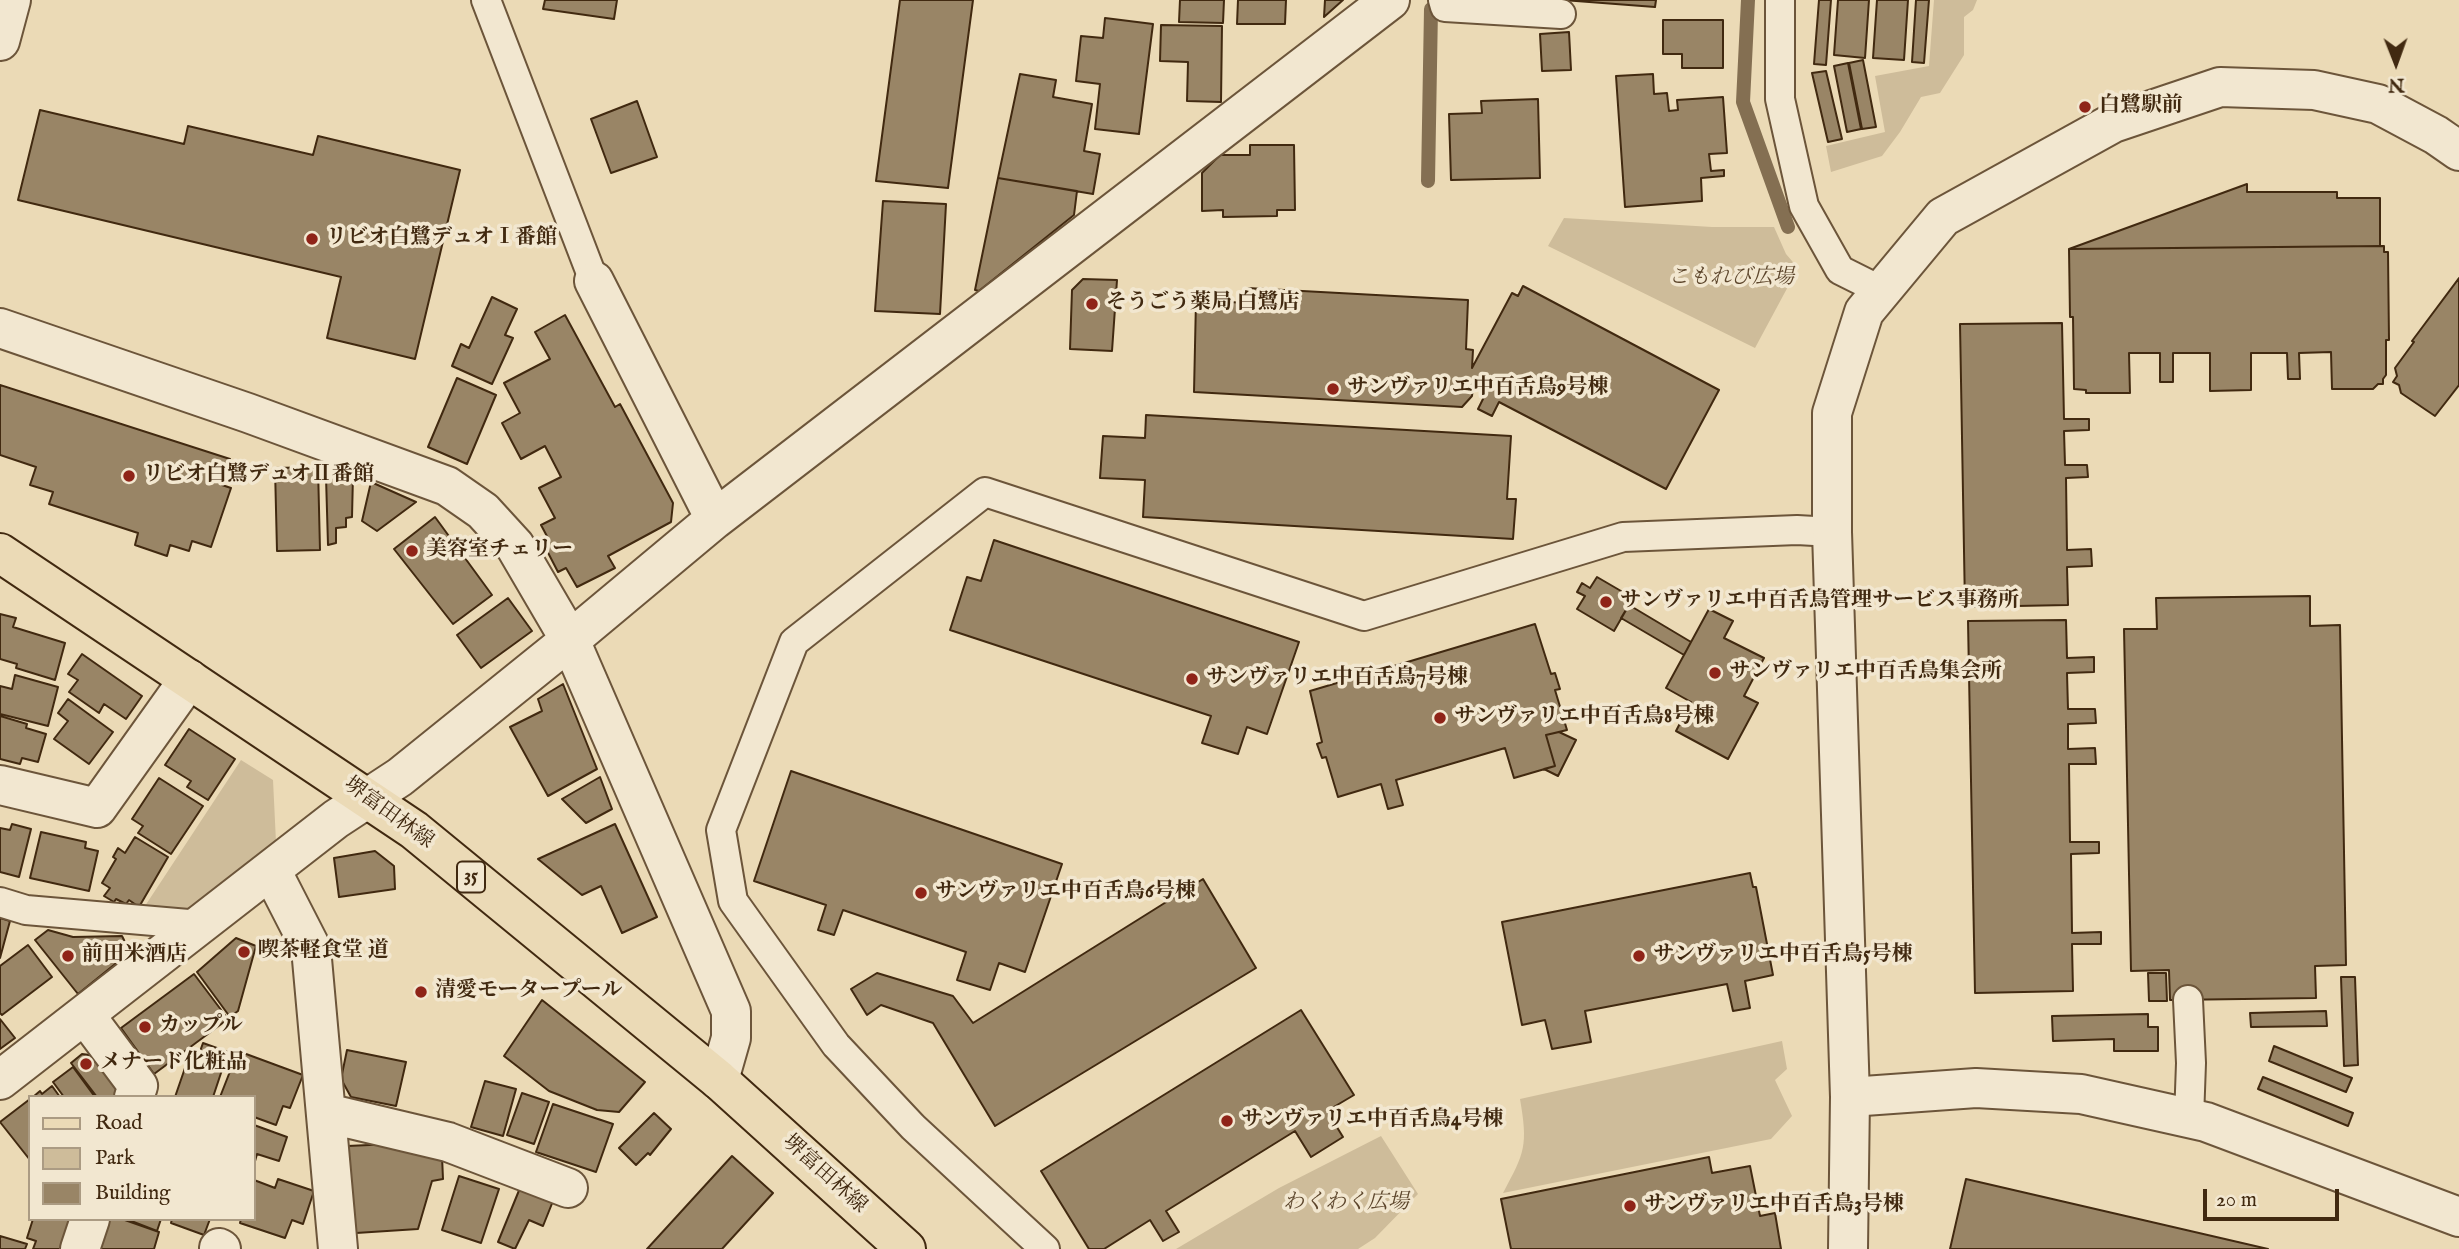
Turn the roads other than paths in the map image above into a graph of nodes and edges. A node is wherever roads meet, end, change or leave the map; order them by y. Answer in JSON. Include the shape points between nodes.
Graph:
{"nodes":[{"id":1,"x":11,"y":0,"type":"edge"},
{"id":2,"x":486,"y":0,"type":"edge"},
{"id":3,"x":1390,"y":0,"type":"edge"},
{"id":4,"x":1443,"y":0,"type":"edge"},
{"id":5,"x":1780,"y":0,"type":"edge"},
{"id":6,"x":1561,"y":14,"type":"dead end"},
{"id":7,"x":0,"y":41,"type":"edge"},
{"id":8,"x":2459,"y":151,"type":"edge"},
{"id":9,"x":594,"y":281,"type":"joint"},
{"id":10,"x":1882,"y":291,"type":"junction"},
{"id":11,"x":0,"y":328,"type":"edge"},
{"id":12,"x":715,"y":519,"type":"junction"},
{"id":13,"x":1832,"y":532,"type":"junction"},
{"id":14,"x":0,"y":553,"type":"edge"},
{"id":15,"x":570,"y":640,"type":"junction"},
{"id":16,"x":189,"y":679,"type":"junction"},
{"id":17,"x":0,"y":785,"type":"edge"},
{"id":18,"x":369,"y":798,"type":"junction"},
{"id":19,"x":271,"y":870,"type":"junction"},
{"id":20,"x":0,"y":902,"type":"edge"},
{"id":21,"x":200,"y":925,"type":"junction"},
{"id":22,"x":2188,"y":1000,"type":"dead end"},
{"id":23,"x":85,"y":1015,"type":"junction"},
{"id":24,"x":0,"y":1080,"type":"edge"},
{"id":25,"x":719,"y":1080,"type":"junction"},
{"id":26,"x":135,"y":1095,"type":"edge"},
{"id":27,"x":1850,"y":1097,"type":"junction"},
{"id":28,"x":326,"y":1113,"type":"junction"},
{"id":29,"x":2189,"y":1119,"type":"junction"},
{"id":30,"x":568,"y":1188,"type":"dead end"},
{"id":31,"x":2459,"y":1217,"type":"edge"},
{"id":32,"x":89,"y":1221,"type":"edge"},
{"id":33,"x":80,"y":1249,"type":"edge"},
{"id":34,"x":338,"y":1249,"type":"edge"},
{"id":35,"x":906,"y":1249,"type":"edge"},
{"id":36,"x":1045,"y":1249,"type":"edge"},
{"id":37,"x":1847,"y":1249,"type":"edge"}],
"edges":[{"from":1,"to":7,"type":"street"},
{"from":2,"to":9,"type":"lane"},
{"from":3,"to":12,"type":"street"},
{"from":4,"to":6,"type":"lane","via":[[1445,7]]},
{"from":5,"to":10,"type":"lane","via":[[1780,99],[1804,206],[1840,270]]},
{"from":8,"to":10,"type":"street","via":[[2378,104],[2314,90],[2220,87],[2113,122],[1943,217]]},
{"from":9,"to":12,"type":"street"},
{"from":10,"to":13,"type":"street","via":[[1864,312],[1832,413]]},
{"from":11,"to":15,"type":"street","via":[[447,486],[483,510],[515,546]]},
{"from":12,"to":15,"type":"street"},
{"from":13,"to":27,"type":"street"},
{"from":13,"to":36,"type":"lane","via":[[1623,537],[1364,616],[985,492],[794,642],[721,830],[733,901],[836,1045],[913,1127]]},
{"from":14,"to":16,"type":"main road","name":"堺富田林線","number":"35"},
{"from":15,"to":18,"type":"street"},
{"from":15,"to":25,"type":"street","via":[[732,1011],[731,1038]]},
{"from":16,"to":17,"type":"street","via":[[97,808]]},
{"from":16,"to":18,"type":"main road","name":"堺富田林線","number":"35"},
{"from":18,"to":19,"type":"street"},
{"from":18,"to":25,"type":"main road","name":"堺富田林線","number":"35"},
{"from":19,"to":21,"type":"street"},
{"from":19,"to":28,"type":"street","via":[[311,948]]},
{"from":20,"to":21,"type":"lane","via":[[26,910]]},
{"from":21,"to":23,"type":"street"},
{"from":22,"to":29,"type":"lane"},
{"from":23,"to":24,"type":"street"},
{"from":23,"to":26,"type":"street","via":[[138,1086]]},
{"from":25,"to":35,"type":"main road","name":"堺富田林線","number":"35"},
{"from":27,"to":29,"type":"street","via":[[1976,1088],[2068,1093]]},
{"from":27,"to":37,"type":"street"},
{"from":28,"to":30,"type":"street","via":[[448,1142]]},
{"from":28,"to":34,"type":"street"},
{"from":29,"to":31,"type":"street"},
{"from":32,"to":33,"type":"street"}]}
